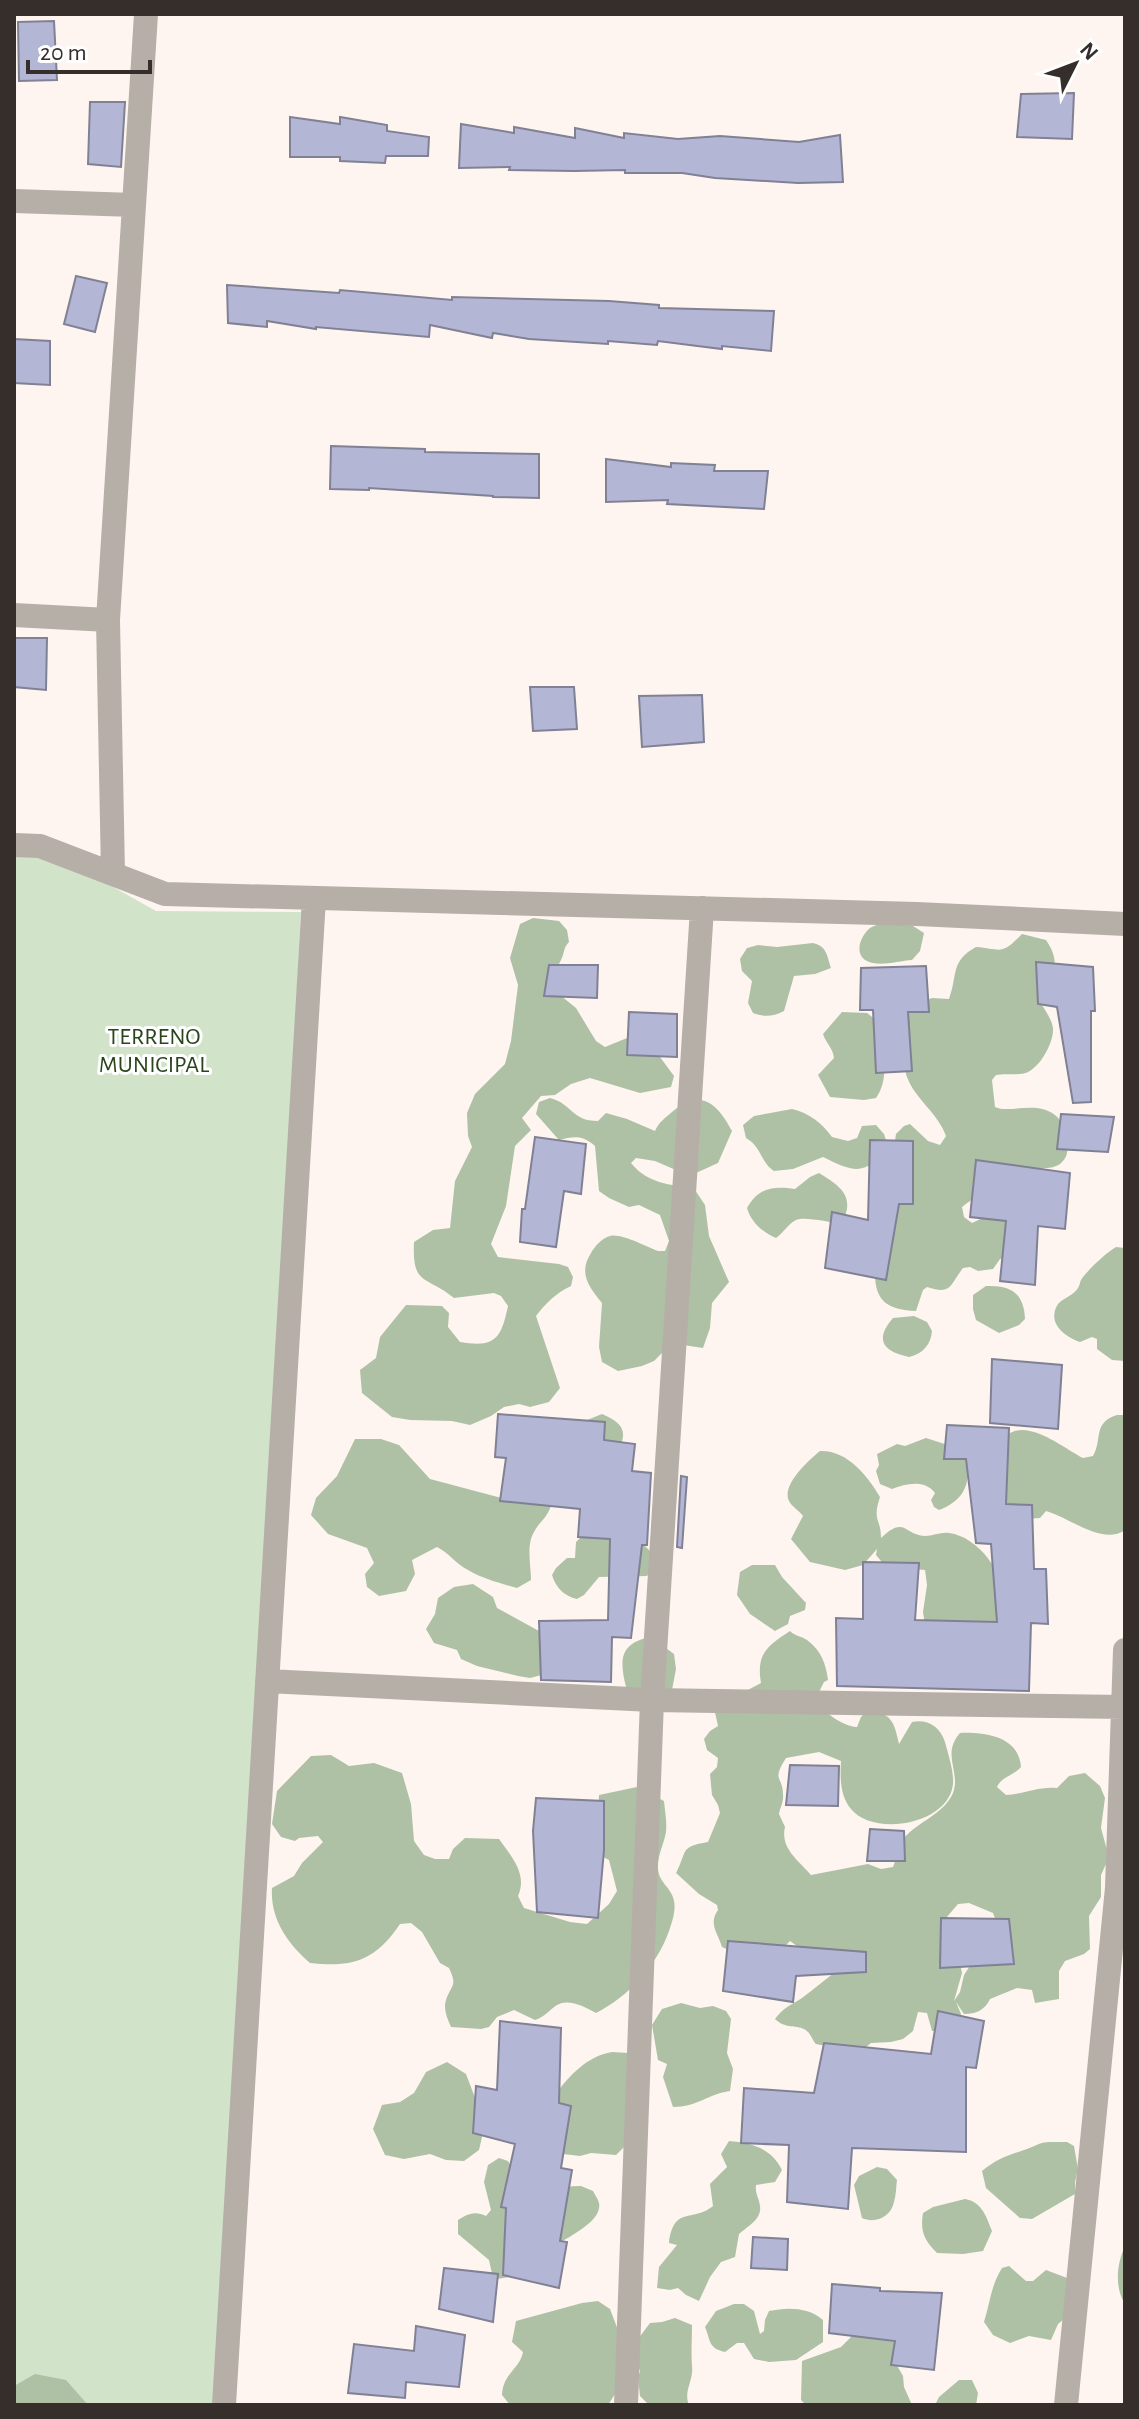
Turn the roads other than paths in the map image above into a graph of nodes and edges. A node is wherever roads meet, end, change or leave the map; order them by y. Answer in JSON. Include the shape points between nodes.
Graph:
{"nodes":[{"id":1,"x":146,"y":14,"type":"edge"},
{"id":2,"x":14,"y":201,"type":"edge"},
{"id":3,"x":134,"y":205,"type":"junction"},
{"id":4,"x":14,"y":615,"type":"edge"},
{"id":5,"x":108,"y":620,"type":"junction"},
{"id":6,"x":14,"y":845,"type":"edge"},
{"id":7,"x":113,"y":873,"type":"junction"},
{"id":8,"x":314,"y":898,"type":"junction"},
{"id":9,"x":702,"y":908,"type":"junction"},
{"id":10,"x":1125,"y":924,"type":"edge"},
{"id":11,"x":1125,"y":1650,"type":"edge"},
{"id":12,"x":267,"y":1681,"type":"junction"},
{"id":13,"x":652,"y":1700,"type":"junction"},
{"id":14,"x":1124,"y":1707,"type":"edge"},
{"id":15,"x":224,"y":2405,"type":"edge"},
{"id":16,"x":626,"y":2405,"type":"edge"},
{"id":17,"x":1066,"y":2405,"type":"edge"}],
"edges":[{"from":1,"to":3,"type":"street"},
{"from":2,"to":3,"type":"street"},
{"from":3,"to":5,"type":"street"},
{"from":4,"to":5,"type":"street"},
{"from":5,"to":7,"type":"street"},
{"from":6,"to":7,"type":"street","via":[[40,846]]},
{"from":7,"to":8,"type":"street","via":[[165,894]]},
{"from":8,"to":9,"type":"street"},
{"from":8,"to":12,"type":"street"},
{"from":9,"to":10,"type":"street"},
{"from":9,"to":13,"type":"street"},
{"from":11,"to":14,"type":"street"},
{"from":12,"to":13,"type":"street"},
{"from":12,"to":15,"type":"street"},
{"from":13,"to":14,"type":"street"},
{"from":13,"to":16,"type":"street"},
{"from":14,"to":17,"type":"street","via":[[1117,1888]]}]}
